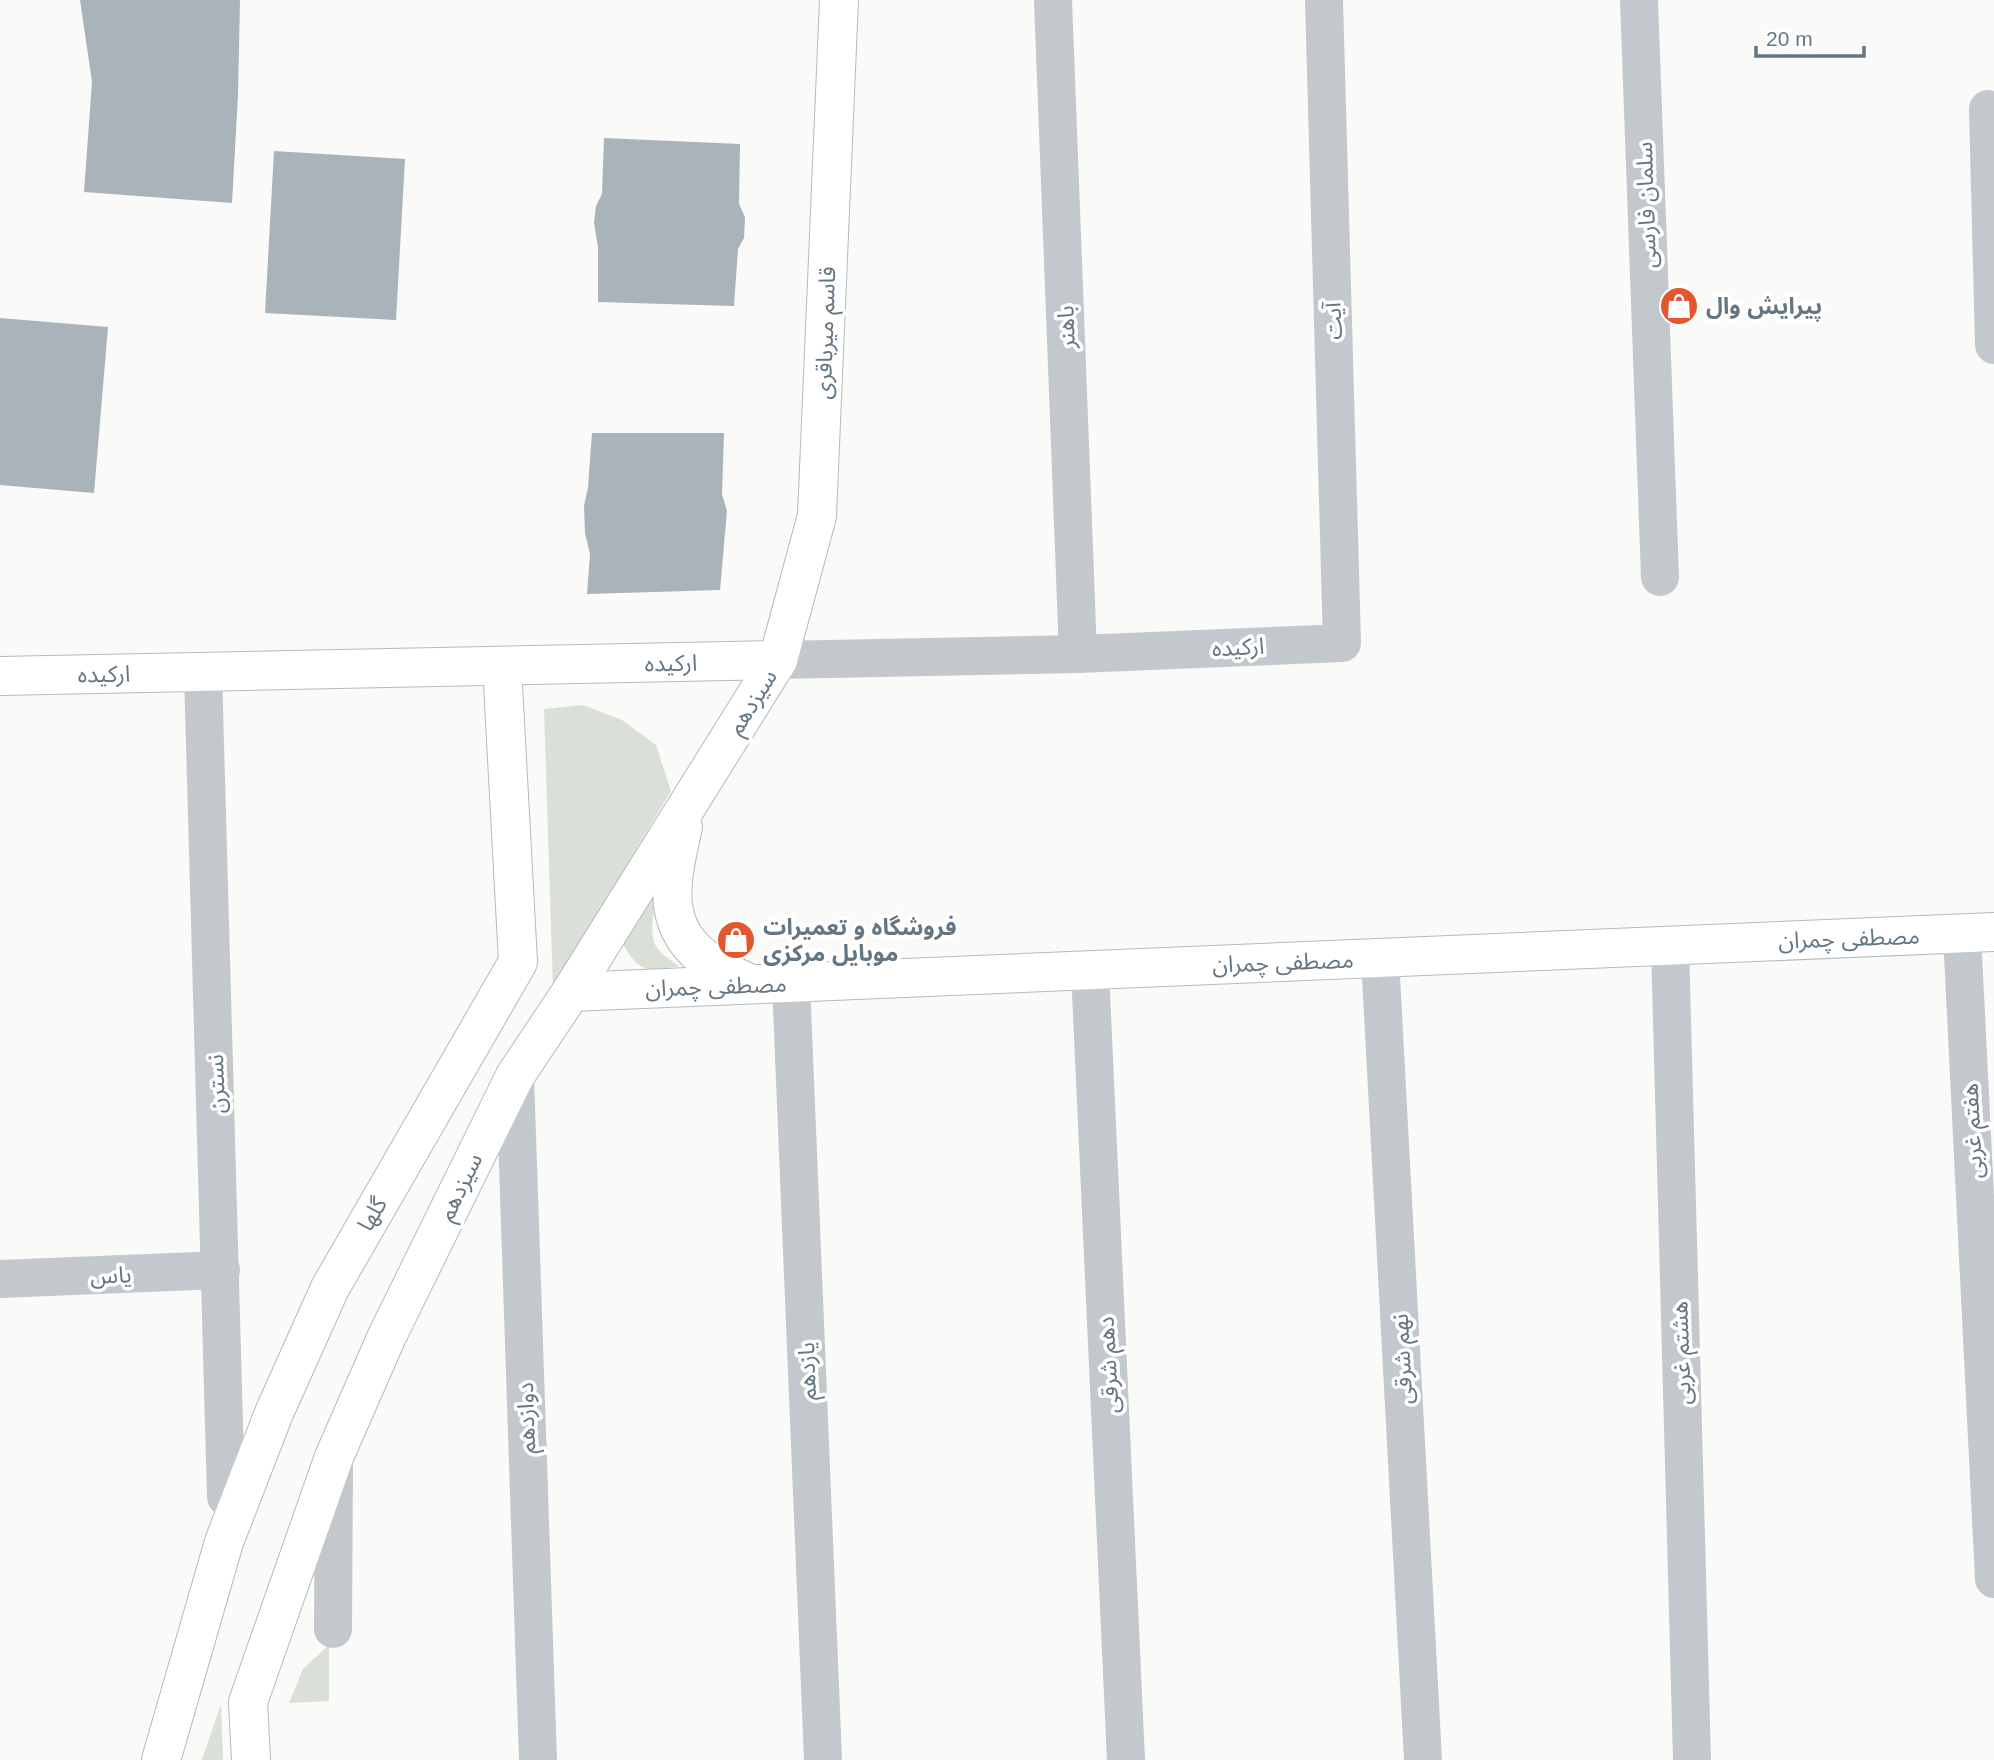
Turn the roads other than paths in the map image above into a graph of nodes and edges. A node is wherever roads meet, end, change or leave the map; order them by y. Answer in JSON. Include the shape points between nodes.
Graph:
{"nodes":[{"id":1,"x":839,"y":0,"type":"edge"},
{"id":2,"x":1053,"y":0,"type":"edge"},
{"id":3,"x":1324,"y":0,"type":"edge"},
{"id":4,"x":1639,"y":0,"type":"edge"},
{"id":5,"x":1988,"y":109,"type":"dead end"},
{"id":6,"x":1994,"y":345,"type":"edge"},
{"id":7,"x":1660,"y":578,"type":"dead end"},
{"id":8,"x":1342,"y":643,"type":"joint"},
{"id":9,"x":1078,"y":654,"type":"junction"},
{"id":10,"x":778,"y":660,"type":"junction"},
{"id":11,"x":502,"y":666,"type":"junction"},
{"id":12,"x":203,"y":672,"type":"junction"},
{"id":13,"x":0,"y":676,"type":"edge"},
{"id":14,"x":689,"y":802,"type":"junction"},
{"id":15,"x":1978,"y":933,"type":"edge"},
{"id":16,"x":1670,"y":946,"type":"junction"},
{"id":17,"x":1380,"y":958,"type":"junction"},
{"id":18,"x":1090,"y":971,"type":"junction"},
{"id":19,"x":791,"y":983,"type":"junction"},
{"id":20,"x":751,"y":984,"type":"junction"},
{"id":21,"x":571,"y":992,"type":"junction"},
{"id":22,"x":515,"y":1076,"type":"junction"},
{"id":23,"x":221,"y":1270,"type":"junction"},
{"id":24,"x":0,"y":1279,"type":"edge"},
{"id":25,"x":334,"y":1457,"type":"junction"},
{"id":26,"x":226,"y":1497,"type":"dead end"},
{"id":27,"x":1994,"y":1580,"type":"edge"},
{"id":28,"x":334,"y":1629,"type":"dead end"},
{"id":29,"x":161,"y":1760,"type":"edge"},
{"id":30,"x":251,"y":1760,"type":"edge"},
{"id":31,"x":538,"y":1760,"type":"edge"},
{"id":32,"x":823,"y":1760,"type":"edge"},
{"id":33,"x":1126,"y":1760,"type":"edge"},
{"id":34,"x":1423,"y":1760,"type":"edge"},
{"id":35,"x":1692,"y":1760,"type":"edge"}],
"edges":[{"from":1,"to":10,"type":"street","name":"قاسم میرباقری","via":[[817,516]]},
{"from":2,"to":9,"type":"street","name":"باهنر"},
{"from":3,"to":8,"type":"street","name":"آیت"},
{"from":4,"to":7,"type":"street","name":"سلمان فارسی"},
{"from":5,"to":6,"type":"street"},
{"from":8,"to":9,"type":"street","name":"ارکیده"},
{"from":9,"to":10,"type":"street","name":"ارکیده"},
{"from":10,"to":11,"type":"street","name":"ارکیده"},
{"from":10,"to":14,"type":"street","name":"سیزدهم"},
{"from":11,"to":12,"type":"street","name":"ارکیده"},
{"from":11,"to":29,"type":"street","name":"گلها","via":[[518,962],[330,1288],[274,1413],[224,1542]]},
{"from":12,"to":13,"type":"street","name":"ارکیده"},
{"from":12,"to":23,"type":"street","name":"نسترن"},
{"from":14,"to":20,"type":"street","via":[[673,870],[673,916],[689,946],[712,965]]},
{"from":14,"to":21,"type":"street","name":"سیزدهم"},
{"from":15,"to":16,"type":"street","name":"مصطفی چمران"},
{"from":15,"to":27,"type":"street","name":"هفتم غربی"},
{"from":16,"to":17,"type":"street","name":"مصطفی چمران"},
{"from":16,"to":35,"type":"street","name":"هشتم غربی"},
{"from":17,"to":18,"type":"street","name":"مصطفی چمران"},
{"from":17,"to":34,"type":"street","name":"نهم شرقی"},
{"from":18,"to":19,"type":"street","name":"مصطفی چمران"},
{"from":18,"to":33,"type":"street","name":"دهم شرقی"},
{"from":19,"to":20,"type":"street","name":"مصطفی چمران"},
{"from":19,"to":32,"type":"street","name":"یازدهم"},
{"from":20,"to":21,"type":"street","name":"مصطفی چمران"},
{"from":21,"to":22,"type":"street","name":"سیزدهم"},
{"from":22,"to":25,"type":"street","name":"سیزدهم","via":[[387,1336]]},
{"from":22,"to":31,"type":"street","name":"دوازدهم"},
{"from":23,"to":24,"type":"street","name":"یاس"},
{"from":23,"to":26,"type":"street","name":"نسترن"},
{"from":25,"to":28,"type":"street"},
{"from":25,"to":30,"type":"street","name":"سیزدهم","via":[[248,1702]]}]}
